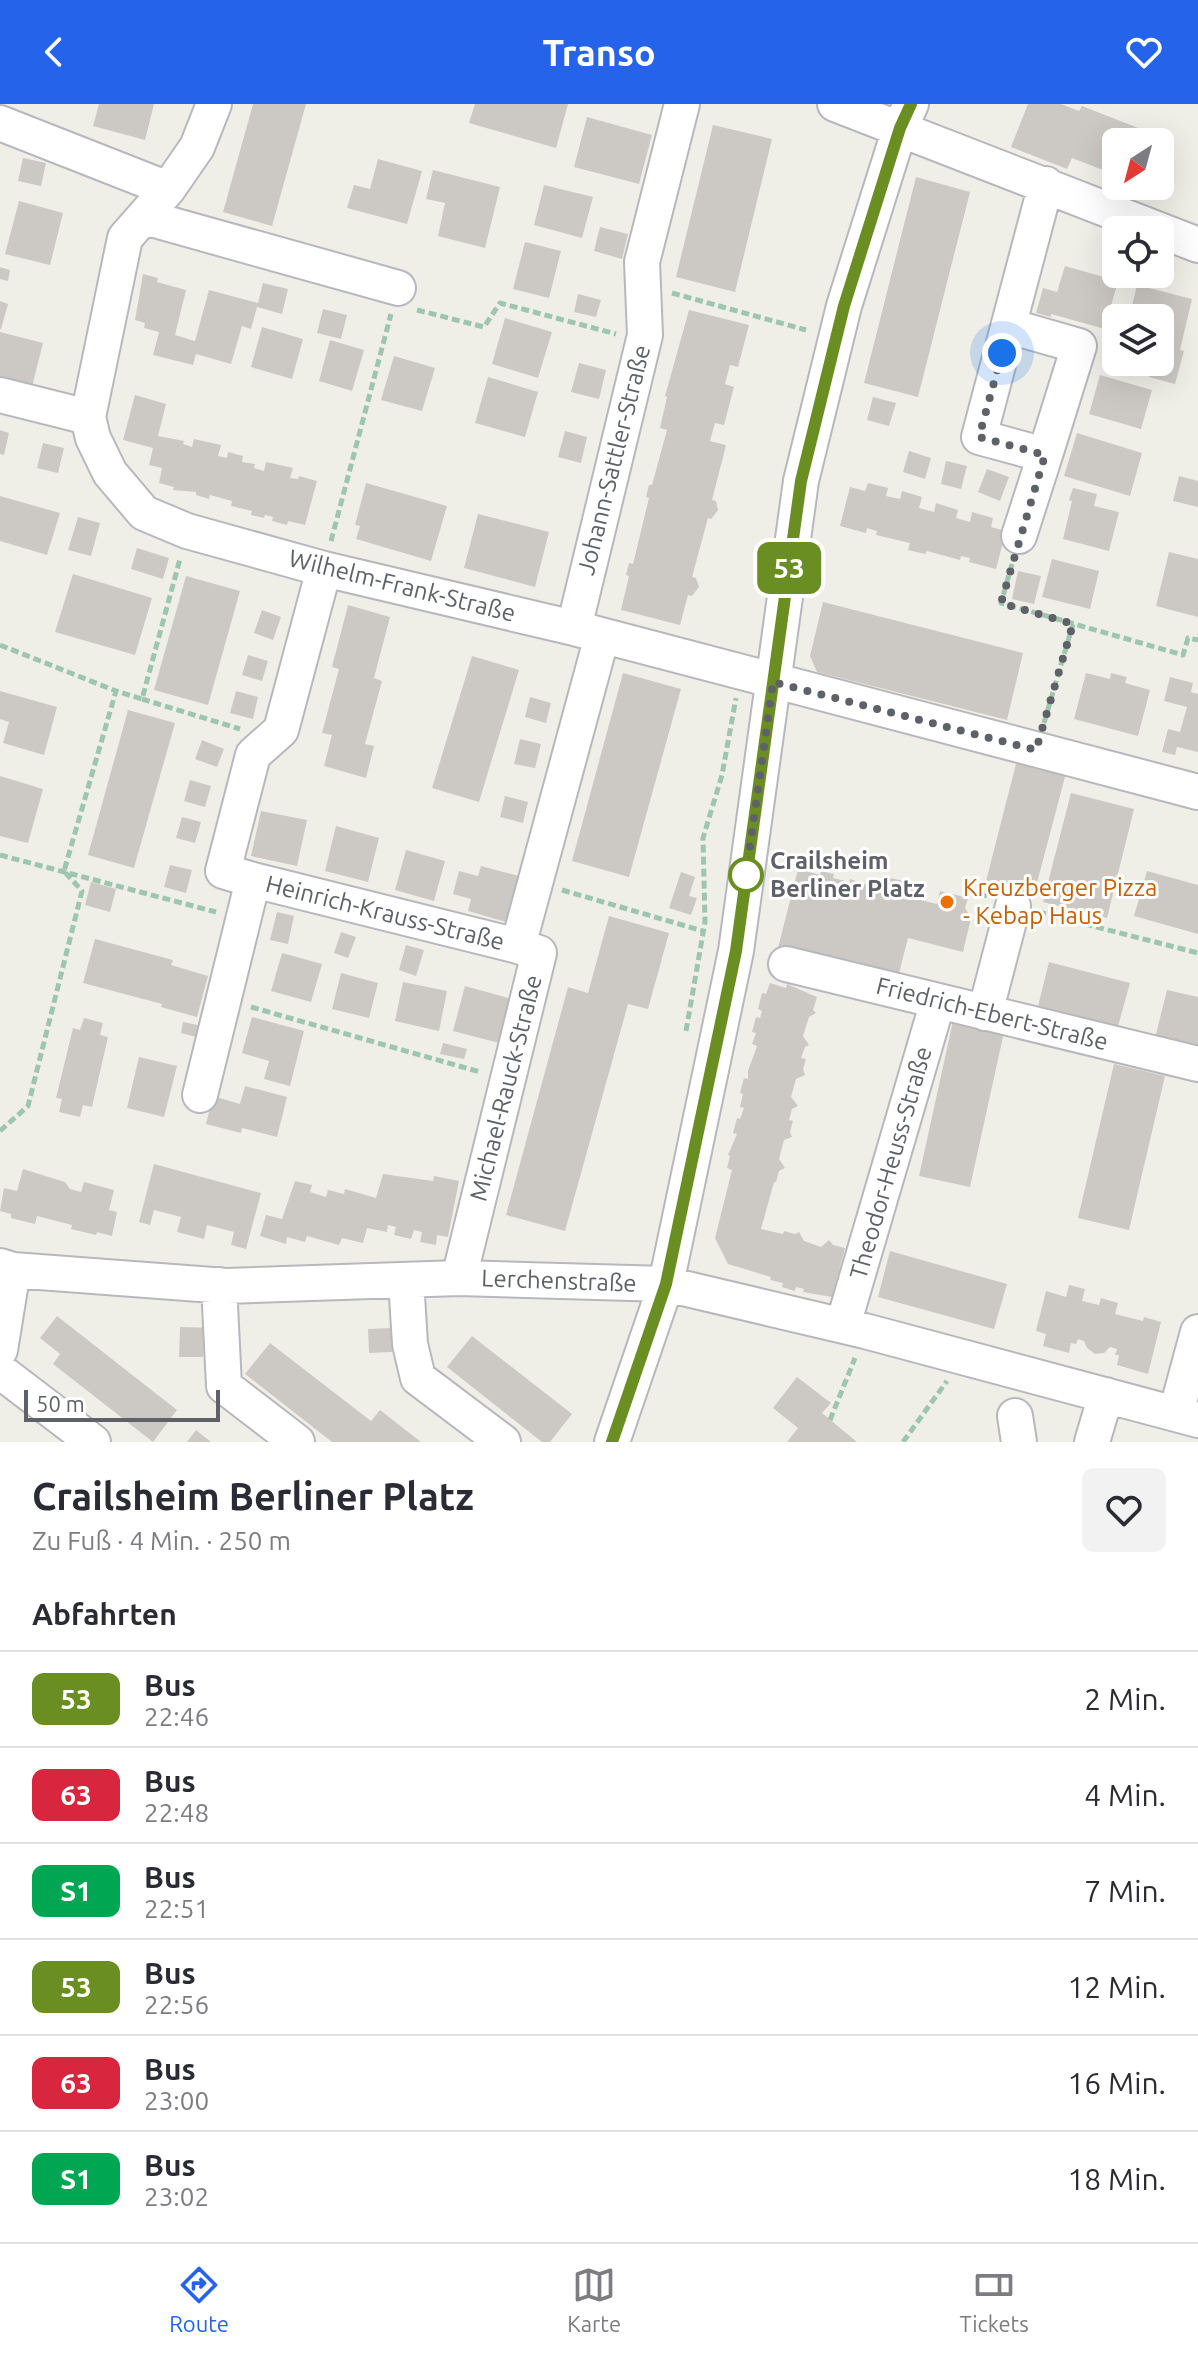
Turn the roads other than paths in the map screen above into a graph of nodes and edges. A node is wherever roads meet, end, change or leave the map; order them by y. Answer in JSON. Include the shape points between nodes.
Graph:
{"nodes":[{"id":1,"x":214,"y":104,"type":"edge"},
{"id":2,"x":682,"y":104,"type":"edge"},
{"id":3,"x":835,"y":104,"type":"edge"},
{"id":4,"x":906,"y":116,"type":"edge"},
{"id":5,"x":0,"y":123,"type":"edge"},
{"id":6,"x":1046,"y":184,"type":"junction"},
{"id":7,"x":168,"y":189,"type":"junction"},
{"id":8,"x":144,"y":217,"type":"junction"},
{"id":9,"x":1198,"y":245,"type":"edge"},
{"id":10,"x":398,"y":288,"type":"road end"},
{"id":11,"x":1009,"y":326,"type":"junction"},
{"id":12,"x":0,"y":395,"type":"edge"},
{"id":13,"x":88,"y":417,"type":"junction"},
{"id":14,"x":1045,"y":455,"type":"junction"},
{"id":15,"x":1019,"y":536,"type":"road end"},
{"id":16,"x":324,"y":569,"type":"junction"},
{"id":17,"x":588,"y":632,"type":"junction"},
{"id":18,"x":773,"y":682,"type":"junction"},
{"id":19,"x":1198,"y":792,"type":"edge"},
{"id":20,"x":253,"y":880,"type":"junction"},
{"id":21,"x":1013,"y":906,"type":"road end"},
{"id":22,"x":518,"y":946,"type":"junction"},
{"id":23,"x":786,"y":964,"type":"dead end"},
{"id":24,"x":938,"y":1001,"type":"junction"},
{"id":25,"x":985,"y":1013,"type":"junction"},
{"id":26,"x":1198,"y":1064,"type":"edge"},
{"id":27,"x":200,"y":1095,"type":"dead end"},
{"id":28,"x":7,"y":1268,"type":"edge"},
{"id":29,"x":459,"y":1278,"type":"junction"},
{"id":30,"x":406,"y":1280,"type":"junction"},
{"id":31,"x":666,"y":1284,"type":"junction"},
{"id":32,"x":219,"y":1285,"type":"junction"},
{"id":33,"x":854,"y":1328,"type":"junction"},
{"id":34,"x":1198,"y":1332,"type":"edge"},
{"id":35,"x":0,"y":1350,"type":"edge"},
{"id":36,"x":0,"y":1371,"type":"edge"},
{"id":37,"x":1106,"y":1395,"type":"junction"},
{"id":38,"x":1187,"y":1416,"type":"edge"},
{"id":39,"x":93,"y":1442,"type":"edge"},
{"id":40,"x":297,"y":1442,"type":"edge"},
{"id":41,"x":503,"y":1442,"type":"edge"},
{"id":42,"x":612,"y":1442,"type":"edge"},
{"id":43,"x":1092,"y":1442,"type":"edge"}],
"edges":[{"from":1,"to":7,"type":"street","via":[[197,147]]},
{"from":2,"to":17,"type":"street","name":"Johann-Sattler-Straße","via":[[642,262],[645,335]]},
{"from":3,"to":4,"type":"street"},
{"from":4,"to":6,"type":"street"},
{"from":4,"to":18,"type":"street","via":[[844,306],[801,481]]},
{"from":5,"to":7,"type":"street"},
{"from":6,"to":9,"type":"street"},
{"from":6,"to":11,"type":"street"},
{"from":7,"to":8,"type":"street"},
{"from":8,"to":10,"type":"street"},
{"from":8,"to":13,"type":"street","via":[[125,238]]},
{"from":11,"to":14,"type":"street","via":[[979,437]]},
{"from":11,"to":14,"type":"street","via":[[1079,346]]},
{"from":12,"to":13,"type":"street"},
{"from":13,"to":16,"type":"street","name":"Wilhelm-Frank-Straße","via":[[110,473],[144,513],[187,531]]},
{"from":14,"to":15,"type":"street"},
{"from":16,"to":17,"type":"street","name":"Wilhelm-Frank-Straße"},
{"from":16,"to":20,"type":"street","name":"Heinrich-Krauss-Straße","via":[[281,730],[253,755],[223,871]]},
{"from":17,"to":18,"type":"street","name":"Wilhelm-Frank-Straße"},
{"from":17,"to":22,"type":"street","name":"Michael-Rauck-Straße"},
{"from":18,"to":19,"type":"street","name":"Wilhelm-Frank-Straße"},
{"from":18,"to":31,"type":"street","via":[[736,951]]},
{"from":20,"to":22,"type":"street","name":"Heinrich-Krauss-Straße"},
{"from":20,"to":27,"type":"street"},
{"from":21,"to":25,"type":"street"},
{"from":22,"to":29,"type":"street","name":"Michael-Rauck-Straße","via":[[539,953]]},
{"from":23,"to":24,"type":"street","name":"Friedrich-Ebert-Straße"},
{"from":24,"to":25,"type":"street","name":"Friedrich-Ebert-Straße"},
{"from":24,"to":33,"type":"street","name":"Theodor-Heuss-Straße"},
{"from":25,"to":26,"type":"street","name":"Friedrich-Ebert-Straße"},
{"from":28,"to":32,"type":"street","name":"Lerchenstraße"},
{"from":28,"to":35,"type":"street"},
{"from":29,"to":30,"type":"street","name":"Lerchenstraße"},
{"from":29,"to":31,"type":"street","name":"Lerchenstraße"},
{"from":30,"to":32,"type":"street","name":"Lerchenstraße"},
{"from":30,"to":41,"type":"street","via":[[418,1378]]},
{"from":31,"to":33,"type":"street","name":"Lerchenstraße"},
{"from":31,"to":42,"type":"street"},
{"from":32,"to":40,"type":"street","via":[[224,1386]]},
{"from":33,"to":37,"type":"street","name":"Lerchenstraße"},
{"from":34,"to":38,"type":"street"},
{"from":36,"to":39,"type":"street"},
{"from":37,"to":38,"type":"street","name":"Lerchenstraße"},
{"from":37,"to":43,"type":"street"}]}
